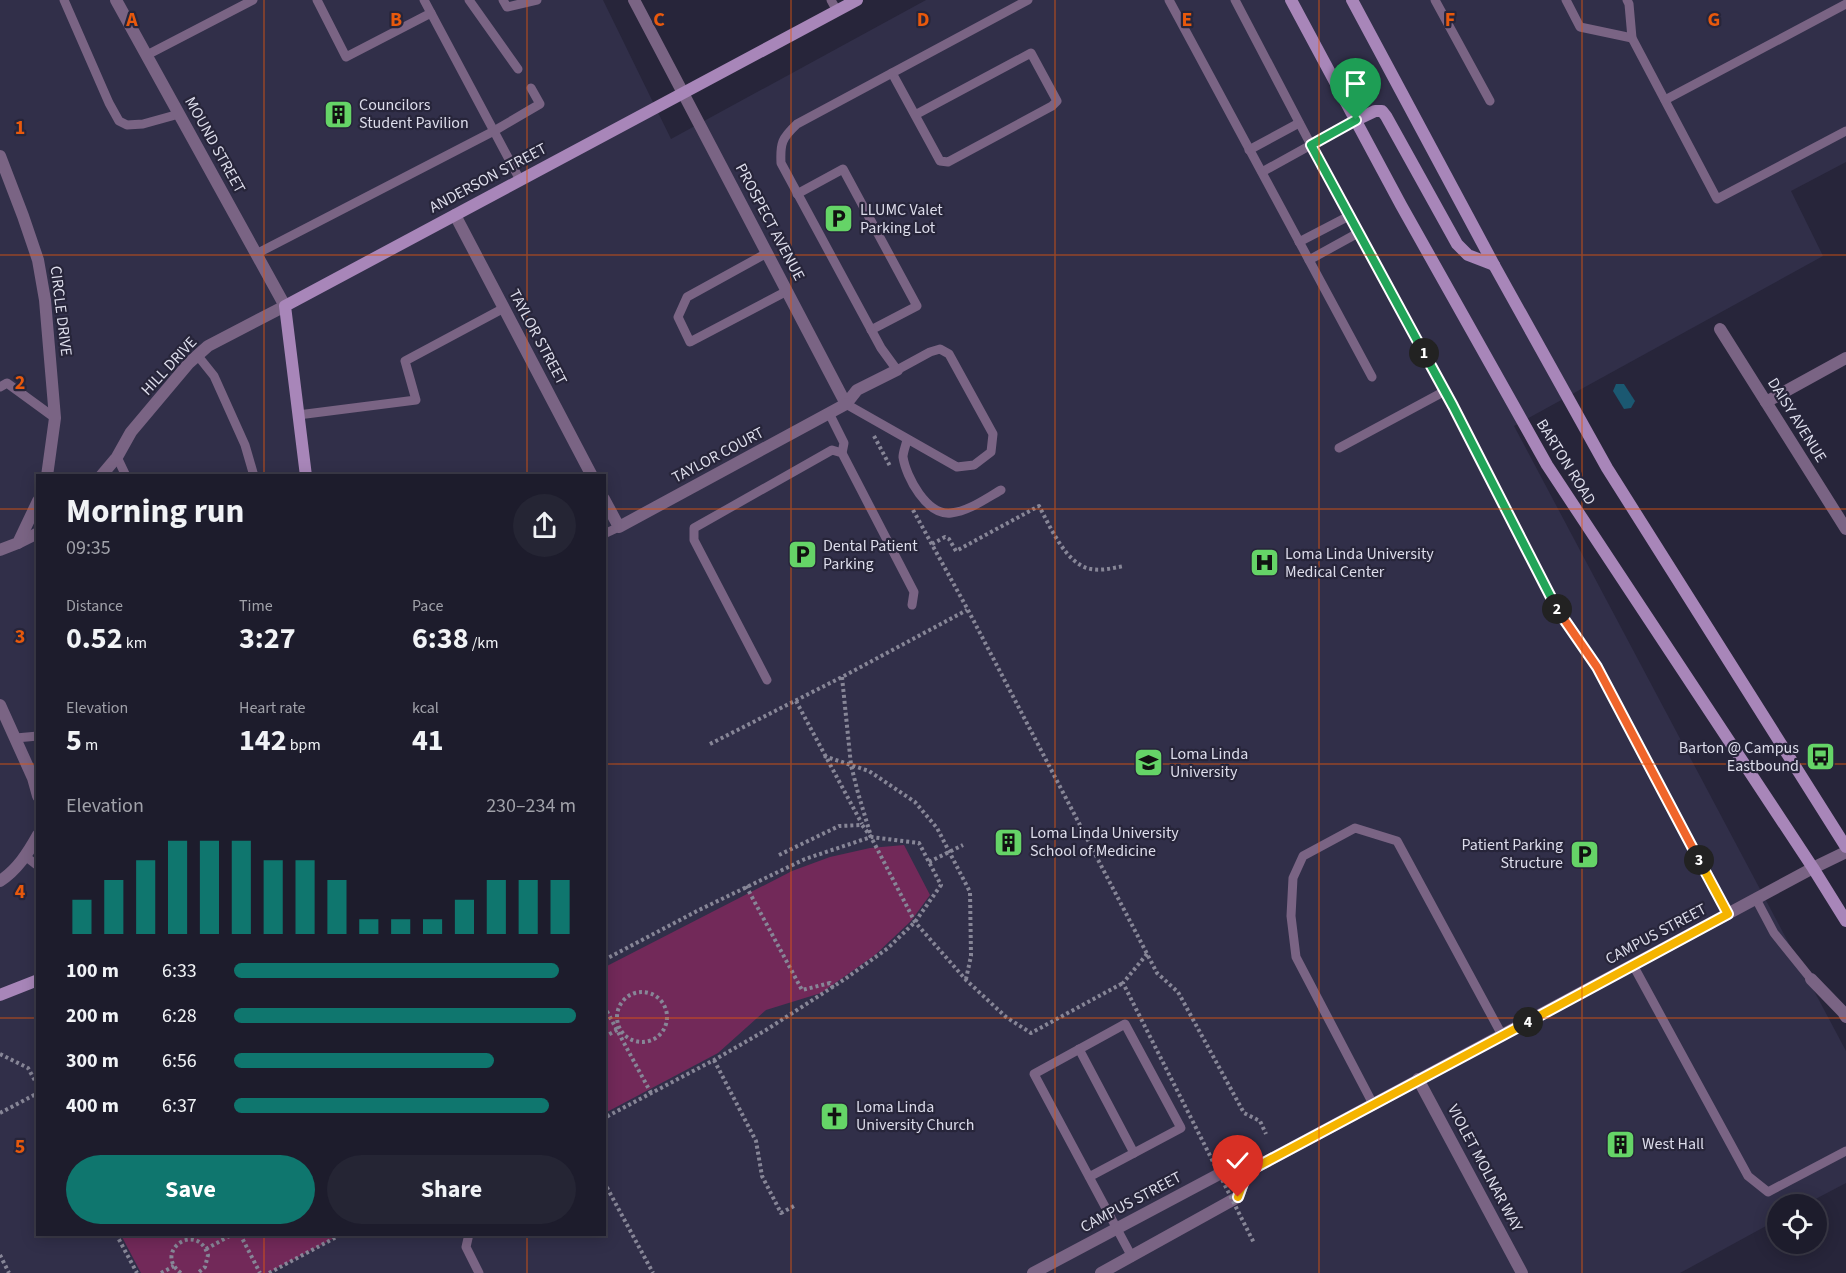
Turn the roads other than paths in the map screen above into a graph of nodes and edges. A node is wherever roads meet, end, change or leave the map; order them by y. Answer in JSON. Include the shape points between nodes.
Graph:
{"nodes":[{"id":1,"x":64,"y":0,"type":"edge"},
{"id":2,"x":116,"y":0,"type":"edge"},
{"id":3,"x":253,"y":0,"type":"edge"},
{"id":4,"x":317,"y":0,"type":"edge"},
{"id":5,"x":424,"y":0,"type":"edge"},
{"id":6,"x":469,"y":0,"type":"edge"},
{"id":7,"x":503,"y":0,"type":"edge"},
{"id":8,"x":537,"y":0,"type":"edge"},
{"id":9,"x":634,"y":0,"type":"edge"},
{"id":10,"x":857,"y":0,"type":"edge"},
{"id":11,"x":1028,"y":0,"type":"edge"},
{"id":12,"x":1169,"y":0,"type":"edge"},
{"id":13,"x":1235,"y":0,"type":"edge"},
{"id":14,"x":1291,"y":0,"type":"edge"},
{"id":15,"x":1352,"y":0,"type":"edge"},
{"id":16,"x":1435,"y":0,"type":"edge"},
{"id":17,"x":1566,"y":0,"type":"edge"},
{"id":18,"x":1628,"y":0,"type":"edge"},
{"id":19,"x":1846,"y":4,"type":"edge"},
{"id":20,"x":834,"y":6,"type":"edge"},
{"id":21,"x":431,"y":13,"type":"junction"},
{"id":22,"x":1632,"y":38,"type":"junction"},
{"id":23,"x":147,"y":55,"type":"junction"},
{"id":24,"x":518,"y":69,"type":"dead end"},
{"id":25,"x":892,"y":73,"type":"junction"},
{"id":26,"x":531,"y":88,"type":"dead end"},
{"id":27,"x":683,"y":93,"type":"junction"},
{"id":28,"x":1665,"y":100,"type":"junction"},
{"id":29,"x":1490,"y":101,"type":"dead end"},
{"id":30,"x":179,"y":114,"type":"junction"},
{"id":31,"x":915,"y":115,"type":"junction"},
{"id":32,"x":1356,"y":120,"type":"junction"},
{"id":33,"x":1299,"y":123,"type":"junction"},
{"id":34,"x":494,"y":131,"type":"junction"},
{"id":35,"x":1846,"y":131,"type":"edge"},
{"id":36,"x":1311,"y":145,"type":"junction"},
{"id":37,"x":1249,"y":150,"type":"junction"},
{"id":38,"x":0,"y":156,"type":"edge"},
{"id":39,"x":1262,"y":172,"type":"junction"},
{"id":40,"x":520,"y":180,"type":"junction"},
{"id":41,"x":797,"y":194,"type":"junction"},
{"id":42,"x":454,"y":215,"type":"junction"},
{"id":43,"x":1349,"y":216,"type":"junction"},
{"id":44,"x":1358,"y":233,"type":"junction"},
{"id":45,"x":1299,"y":243,"type":"junction"},
{"id":46,"x":767,"y":253,"type":"junction"},
{"id":47,"x":256,"y":254,"type":"junction"},
{"id":48,"x":1309,"y":260,"type":"junction"},
{"id":49,"x":1494,"y":265,"type":"junction"},
{"id":50,"x":787,"y":291,"type":"junction"},
{"id":51,"x":285,"y":306,"type":"junction"},
{"id":52,"x":504,"y":308,"type":"junction"},
{"id":53,"x":1720,"y":329,"type":"dead end"},
{"id":54,"x":871,"y":330,"type":"junction"},
{"id":55,"x":198,"y":356,"type":"junction"},
{"id":56,"x":1846,"y":358,"type":"edge"},
{"id":57,"x":897,"y":370,"type":"junction"},
{"id":58,"x":1372,"y":377,"type":"dead end"},
{"id":59,"x":0,"y":387,"type":"edge"},
{"id":60,"x":1444,"y":391,"type":"junction"},
{"id":61,"x":1766,"y":402,"type":"junction"},
{"id":62,"x":846,"y":404,"type":"junction"},
{"id":63,"x":829,"y":414,"type":"junction"},
{"id":64,"x":298,"y":415,"type":"junction"},
{"id":65,"x":55,"y":418,"type":"junction"},
{"id":66,"x":907,"y":440,"type":"junction"},
{"id":67,"x":1339,"y":448,"type":"dead end"},
{"id":68,"x":842,"y":453,"type":"junction"},
{"id":69,"x":117,"y":457,"type":"junction"},
{"id":70,"x":47,"y":474,"type":"edge"},
{"id":71,"x":102,"y":474,"type":"edge"},
{"id":72,"x":125,"y":474,"type":"edge"},
{"id":73,"x":253,"y":474,"type":"edge"},
{"id":74,"x":306,"y":474,"type":"edge"},
{"id":75,"x":591,"y":474,"type":"edge"},
{"id":76,"x":1001,"y":490,"type":"dead end"},
{"id":77,"x":606,"y":503,"type":"edge"},
{"id":78,"x":36,"y":505,"type":"edge"},
{"id":79,"x":619,"y":526,"type":"junction"},
{"id":80,"x":1846,"y":529,"type":"edge"},
{"id":81,"x":36,"y":533,"type":"edge"},
{"id":82,"x":606,"y":533,"type":"edge"},
{"id":83,"x":18,"y":543,"type":"junction"},
{"id":84,"x":0,"y":550,"type":"edge"},
{"id":85,"x":912,"y":604,"type":"dead end"},
{"id":86,"x":767,"y":680,"type":"dead end"},
{"id":87,"x":0,"y":705,"type":"edge"},
{"id":88,"x":36,"y":736,"type":"edge"},
{"id":89,"x":16,"y":738,"type":"junction"},
{"id":90,"x":36,"y":789,"type":"edge"},
{"id":91,"x":36,"y":838,"type":"edge"},
{"id":92,"x":1846,"y":847,"type":"edge"},
{"id":93,"x":1846,"y":852,"type":"edge"},
{"id":94,"x":25,"y":856,"type":"junction"},
{"id":95,"x":36,"y":864,"type":"edge"},
{"id":96,"x":1814,"y":868,"type":"junction"},
{"id":97,"x":0,"y":881,"type":"edge"},
{"id":98,"x":1756,"y":899,"type":"junction"},
{"id":99,"x":1728,"y":914,"type":"junction"},
{"id":100,"x":1846,"y":921,"type":"edge"},
{"id":101,"x":1633,"y":965,"type":"junction"},
{"id":102,"x":1811,"y":979,"type":"joint"},
{"id":103,"x":36,"y":981,"type":"edge"},
{"id":104,"x":0,"y":995,"type":"edge"},
{"id":105,"x":1846,"y":1017,"type":"edge"},
{"id":106,"x":1502,"y":1035,"type":"junction"},
{"id":107,"x":1079,"y":1049,"type":"junction"},
{"id":108,"x":1418,"y":1079,"type":"junction"},
{"id":109,"x":1373,"y":1104,"type":"junction"},
{"id":110,"x":1846,"y":1151,"type":"edge"},
{"id":111,"x":1134,"y":1153,"type":"junction"},
{"id":112,"x":1247,"y":1172,"type":"junction"},
{"id":113,"x":1089,"y":1177,"type":"junction"},
{"id":114,"x":1117,"y":1228,"type":"junction"},
{"id":115,"x":469,"y":1236,"type":"edge"},
{"id":116,"x":1132,"y":1257,"type":"junction"},
{"id":117,"x":479,"y":1273,"type":"edge"},
{"id":118,"x":1033,"y":1273,"type":"edge"},
{"id":119,"x":1101,"y":1273,"type":"edge"},
{"id":120,"x":1522,"y":1273,"type":"edge"}],
"edges":[{"from":1,"to":30,"type":"lane","via":[[119,121],[143,124]]},
{"from":2,"to":23,"type":"street","name":"MOUND STREET"},
{"from":3,"to":23,"type":"lane"},
{"from":4,"to":21,"type":"lane","via":[[346,57]]},
{"from":5,"to":21,"type":"lane"},
{"from":6,"to":24,"type":"lane"},
{"from":7,"to":8,"type":"lane","via":[[507,6]]},
{"from":9,"to":27,"type":"street","name":"PROSPECT AVENUE"},
{"from":10,"to":20,"type":"main road","name":"ANDERSON STREET"},
{"from":11,"to":25,"type":"lane"},
{"from":12,"to":37,"type":"lane"},
{"from":13,"to":33,"type":"lane"},
{"from":14,"to":32,"type":"main road","name":"BARTON ROAD"},
{"from":15,"to":49,"type":"main road","name":"BARTON ROAD"},
{"from":16,"to":29,"type":"lane"},
{"from":17,"to":22,"type":"lane","via":[[1580,27]]},
{"from":18,"to":22,"type":"lane"},
{"from":19,"to":28,"type":"lane"},
{"from":20,"to":27,"type":"main road","name":"ANDERSON STREET"},
{"from":21,"to":34,"type":"lane"},
{"from":22,"to":28,"type":"lane"},
{"from":23,"to":30,"type":"street","name":"MOUND STREET"},
{"from":25,"to":31,"type":"lane"},
{"from":25,"to":41,"type":"lane","via":[[796,124],[785,135],[780,146],[781,163]]},
{"from":26,"to":34,"type":"lane","via":[[540,104]]},
{"from":27,"to":40,"type":"main road","name":"ANDERSON STREET"},
{"from":27,"to":46,"type":"street","name":"PROSPECT AVENUE"},
{"from":28,"to":35,"type":"lane","via":[[1717,199]]},
{"from":30,"to":47,"type":"street","name":"MOUND STREET"},
{"from":31,"to":31,"type":"lane","via":[[940,161],[948,162],[1057,101],[1031,53]]},
{"from":32,"to":36,"type":"lane"},
{"from":32,"to":49,"type":"main road","via":[[1382,111],[1457,244],[1468,255]]},
{"from":32,"to":96,"type":"main road","name":"BARTON ROAD","via":[[1547,465]]},
{"from":33,"to":36,"type":"lane"},
{"from":33,"to":37,"type":"lane"},
{"from":34,"to":40,"type":"lane"},
{"from":34,"to":47,"type":"lane"},
{"from":36,"to":39,"type":"lane"},
{"from":36,"to":43,"type":"lane"},
{"from":37,"to":39,"type":"lane"},
{"from":38,"to":65,"type":"street","name":"CIRCLE DRIVE","via":[[38,260]]},
{"from":39,"to":45,"type":"lane"},
{"from":40,"to":42,"type":"main road","name":"ANDERSON STREET"},
{"from":41,"to":54,"type":"lane"},
{"from":41,"to":54,"type":"lane","via":[[843,169],[849,179],[917,306]]},
{"from":42,"to":51,"type":"main road","name":"ANDERSON STREET"},
{"from":42,"to":52,"type":"street","name":"TAYLOR STREET"},
{"from":43,"to":44,"type":"lane"},
{"from":43,"to":45,"type":"lane"},
{"from":44,"to":48,"type":"lane"},
{"from":44,"to":60,"type":"lane"},
{"from":45,"to":48,"type":"lane"},
{"from":46,"to":50,"type":"street","name":"PROSPECT AVENUE"},
{"from":46,"to":50,"type":"lane","via":[[687,297],[678,317],[690,342]]},
{"from":47,"to":51,"type":"street","name":"MOUND STREET"},
{"from":48,"to":58,"type":"lane"},
{"from":49,"to":92,"type":"main road","name":"BARTON ROAD","via":[[1607,468]]},
{"from":50,"to":62,"type":"street","name":"PROSPECT AVENUE"},
{"from":51,"to":55,"type":"street","name":"HILL DRIVE","via":[[208,346]]},
{"from":51,"to":64,"type":"main road"},
{"from":52,"to":64,"type":"lane","via":[[405,361],[416,400]]},
{"from":52,"to":75,"type":"street","name":"TAYLOR STREET"},
{"from":53,"to":61,"type":"street","name":"DAISY AVENUE"},
{"from":54,"to":57,"type":"lane"},
{"from":55,"to":69,"type":"street","name":"HILL DRIVE","via":[[131,432]]},
{"from":55,"to":73,"type":"lane","via":[[214,376],[245,445]]},
{"from":56,"to":61,"type":"street"},
{"from":57,"to":62,"type":"street","via":[[857,390]]},
{"from":57,"to":66,"type":"lane","via":[[930,352],[940,349],[949,354],[993,434],[991,452],[974,465],[957,467]]},
{"from":59,"to":65,"type":"lane","via":[[7,383]]},
{"from":60,"to":67,"type":"lane"},
{"from":60,"to":99,"type":"lane","via":[[1562,617],[1597,667]]},
{"from":61,"to":80,"type":"street","name":"DAISY AVENUE"},
{"from":62,"to":63,"type":"street","name":"TAYLOR COURT"},
{"from":62,"to":66,"type":"lane"},
{"from":63,"to":68,"type":"lane","via":[[844,443]]},
{"from":63,"to":79,"type":"street","name":"TAYLOR COURT"},
{"from":64,"to":74,"type":"main road"},
{"from":65,"to":70,"type":"street","name":"CIRCLE DRIVE"},
{"from":66,"to":76,"type":"lane","via":[[903,455],[907,472],[931,508],[948,514]]},
{"from":68,"to":85,"type":"lane","via":[[914,592]]},
{"from":68,"to":86,"type":"lane","via":[[832,450],[694,528],[694,540]]},
{"from":69,"to":71,"type":"street","name":"HILL DRIVE"},
{"from":69,"to":72,"type":"lane"},
{"from":77,"to":79,"type":"street"},
{"from":78,"to":83,"type":"street"},
{"from":79,"to":82,"type":"lane","name":"TAYLOR COURT"},
{"from":81,"to":83,"type":"street"},
{"from":83,"to":84,"type":"street"},
{"from":87,"to":89,"type":"street"},
{"from":88,"to":89,"type":"lane"},
{"from":89,"to":90,"type":"street"},
{"from":91,"to":94,"type":"street"},
{"from":93,"to":96,"type":"street","name":"CAMPUS STREET"},
{"from":94,"to":95,"type":"lane"},
{"from":94,"to":97,"type":"street"},
{"from":96,"to":98,"type":"street","name":"CAMPUS STREET"},
{"from":96,"to":100,"type":"main road","name":"BARTON ROAD"},
{"from":98,"to":99,"type":"street","name":"CAMPUS STREET"},
{"from":98,"to":102,"type":"lane","via":[[1774,933]]},
{"from":99,"to":101,"type":"street","name":"CAMPUS STREET"},
{"from":101,"to":106,"type":"street","name":"CAMPUS STREET"},
{"from":101,"to":110,"type":"lane","via":[[1748,1176],[1768,1192]]},
{"from":102,"to":105,"type":"street"},
{"from":103,"to":104,"type":"main road"},
{"from":106,"to":108,"type":"street","name":"CAMPUS STREET"},
{"from":106,"to":109,"type":"lane","via":[[1397,841],[1355,828],[1303,856],[1293,878],[1291,916],[1296,957]]},
{"from":107,"to":111,"type":"lane"},
{"from":107,"to":111,"type":"lane","via":[[1125,1024],[1181,1128]]},
{"from":107,"to":113,"type":"lane","via":[[1034,1074]]},
{"from":108,"to":109,"type":"street","name":"CAMPUS STREET"},
{"from":108,"to":120,"type":"street","name":"VIOLET MOLNAR WAY"},
{"from":109,"to":112,"type":"street","name":"CAMPUS STREET"},
{"from":111,"to":113,"type":"lane"},
{"from":112,"to":114,"type":"street","name":"CAMPUS STREET","via":[[1225,1171]]},
{"from":112,"to":116,"type":"street","via":[[1238,1197]]},
{"from":113,"to":114,"type":"lane"},
{"from":114,"to":116,"type":"lane"},
{"from":114,"to":118,"type":"street","name":"CAMPUS STREET"},
{"from":115,"to":117,"type":"lane","via":[[466,1247]]},
{"from":116,"to":119,"type":"street"}]}
